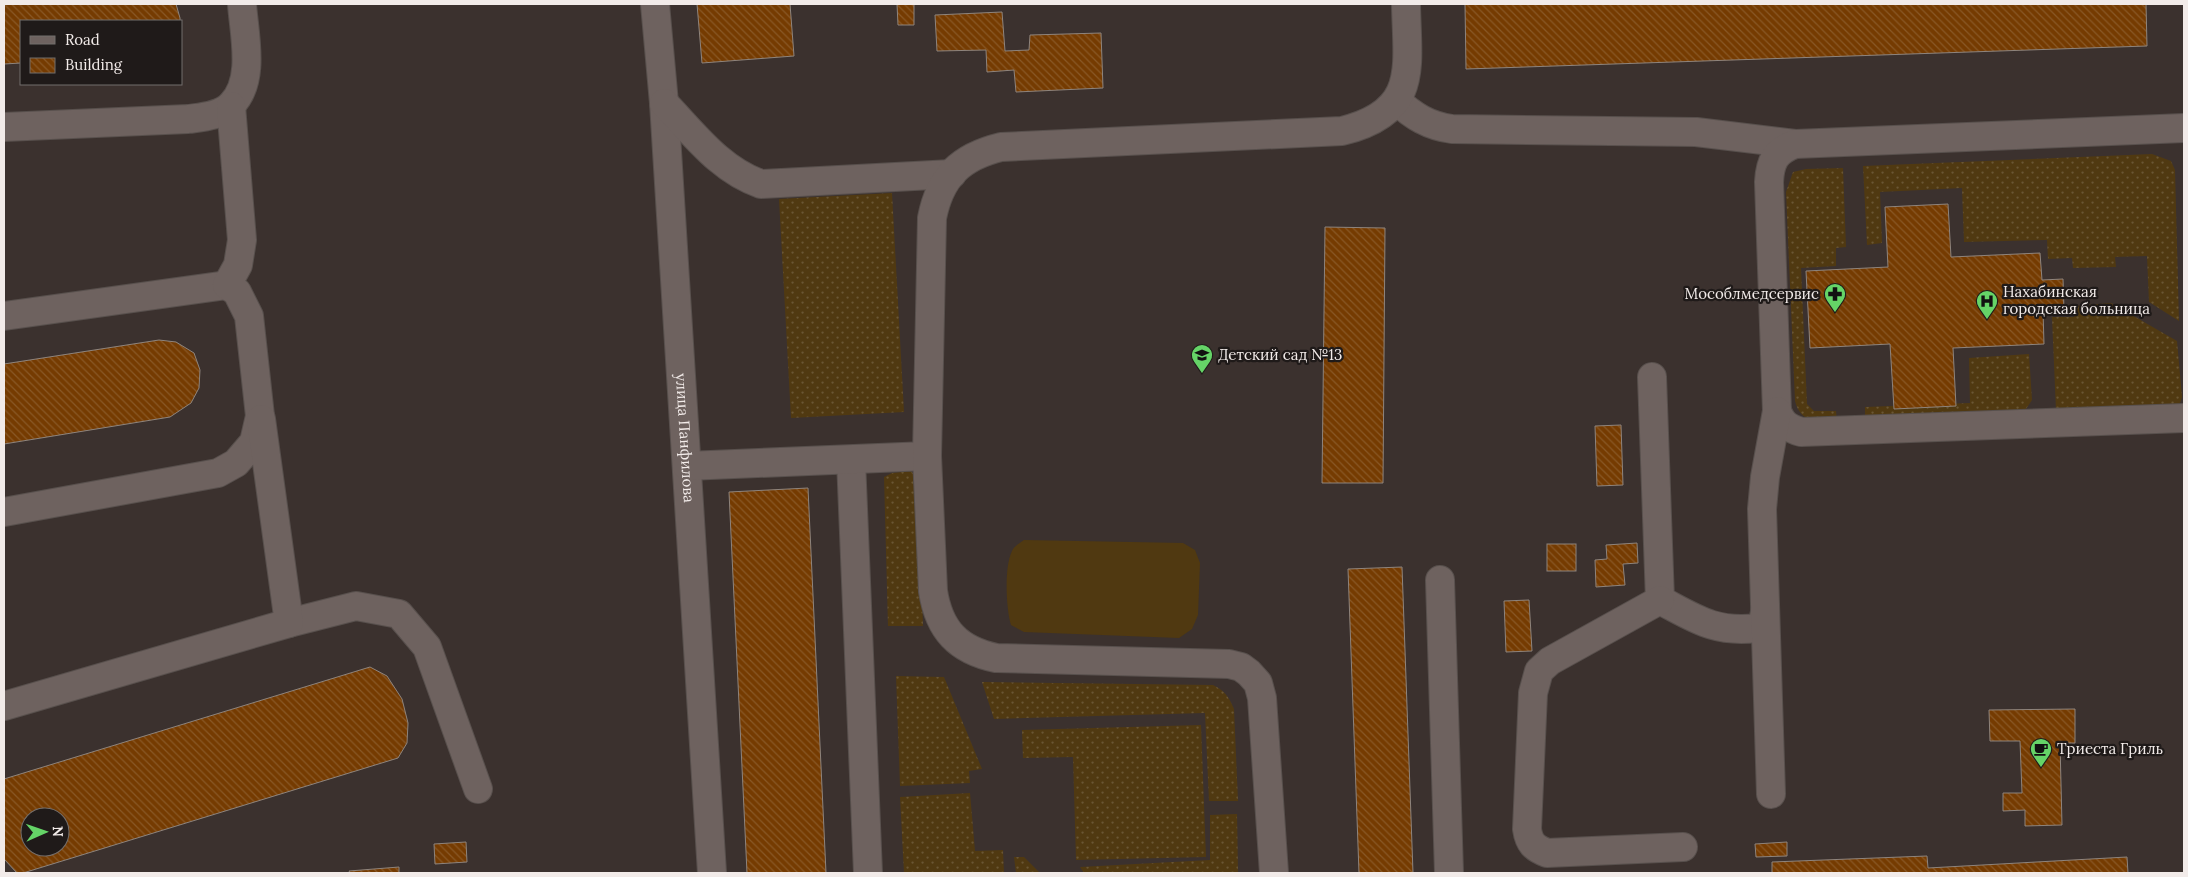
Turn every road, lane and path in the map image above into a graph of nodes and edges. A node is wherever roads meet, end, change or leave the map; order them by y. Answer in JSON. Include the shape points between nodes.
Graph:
{"nodes":[{"id":1,"x":242,"y":4,"type":"edge"},
{"id":2,"x":655,"y":4,"type":"edge"},
{"id":3,"x":1406,"y":4,"type":"edge"},
{"id":4,"x":1397,"y":100,"type":"junction"},
{"id":5,"x":664,"y":103,"type":"junction"},
{"id":6,"x":231,"y":106,"type":"junction"},
{"id":7,"x":4,"y":127,"type":"edge"},
{"id":8,"x":2184,"y":128,"type":"edge"},
{"id":9,"x":1795,"y":144,"type":"junction"},
{"id":10,"x":952,"y":174,"type":"junction"},
{"id":11,"x":227,"y":285,"type":"junction"},
{"id":12,"x":4,"y":316,"type":"edge"},
{"id":13,"x":1652,"y":377,"type":"dead end"},
{"id":14,"x":1777,"y":411,"type":"junction"},
{"id":15,"x":260,"y":416,"type":"junction"},
{"id":16,"x":2184,"y":418,"type":"edge"},
{"id":17,"x":927,"y":456,"type":"junction"},
{"id":18,"x":851,"y":460,"type":"junction"},
{"id":19,"x":687,"y":466,"type":"junction"},
{"id":20,"x":4,"y":512,"type":"edge"},
{"id":21,"x":1440,"y":580,"type":"dead end"},
{"id":22,"x":1660,"y":600,"type":"junction"},
{"id":23,"x":1765,"y":612,"type":"junction"},
{"id":24,"x":289,"y":622,"type":"junction"},
{"id":25,"x":4,"y":706,"type":"edge"},
{"id":26,"x":478,"y":789,"type":"dead end"},
{"id":27,"x":1771,"y":794,"type":"dead end"},
{"id":28,"x":1683,"y":847,"type":"dead end"},
{"id":29,"x":712,"y":873,"type":"edge"},
{"id":30,"x":868,"y":873,"type":"edge"},
{"id":31,"x":1274,"y":873,"type":"edge"},
{"id":32,"x":1449,"y":873,"type":"edge"}],
"edges":[{"from":1,"to":6,"type":"street","via":[[246,69],[242,89]]},
{"from":2,"to":5,"type":"street","name":"улица Панфилова"},
{"from":3,"to":4,"type":"street","via":[[1408,71],[1404,90]]},
{"from":4,"to":9,"type":"street","via":[[1422,120],[1452,129],[1696,132]]},
{"from":4,"to":10,"type":"street","via":[[1374,120],[1342,131],[1023,145],[984,151],[968,158]]},
{"from":5,"to":10,"type":"street","via":[[721,163],[741,177],[761,184]]},
{"from":5,"to":19,"type":"street","name":"улица Панфилова"},
{"from":6,"to":7,"type":"street","via":[[215,114],[188,119]]},
{"from":6,"to":11,"type":"street","via":[[242,240],[238,265]]},
{"from":8,"to":9,"type":"street"},
{"from":9,"to":14,"type":"street","via":[[1776,154],[1770,170]]},
{"from":10,"to":17,"type":"street","via":[[936,198],[932,218]]},
{"from":11,"to":12,"type":"street"},
{"from":11,"to":15,"type":"street","via":[[238,292],[249,316]]},
{"from":13,"to":22,"type":"street"},
{"from":14,"to":16,"type":"street","via":[[1788,428],[1801,432]]},
{"from":14,"to":23,"type":"street","via":[[1762,509]]},
{"from":15,"to":20,"type":"street","via":[[254,442],[236,463],[218,473]]},
{"from":15,"to":24,"type":"street"},
{"from":17,"to":18,"type":"street"},
{"from":17,"to":31,"type":"street","via":[[936,610],[961,645],[996,658],[1229,664],[1241,667],[1258,683],[1264,711]]},
{"from":18,"to":19,"type":"street"},
{"from":18,"to":30,"type":"street"},
{"from":19,"to":29,"type":"street","name":"улица Панфилова"},
{"from":21,"to":32,"type":"street"},
{"from":22,"to":23,"type":"street","via":[[1722,629],[1757,628],[1763,622]]},
{"from":22,"to":28,"type":"street","via":[[1550,661],[1539,671],[1534,693],[1527,829],[1535,848],[1547,853]]},
{"from":23,"to":27,"type":"street"},
{"from":24,"to":25,"type":"street"},
{"from":24,"to":26,"type":"street","via":[[356,606],[399,614],[427,647]]}]}
